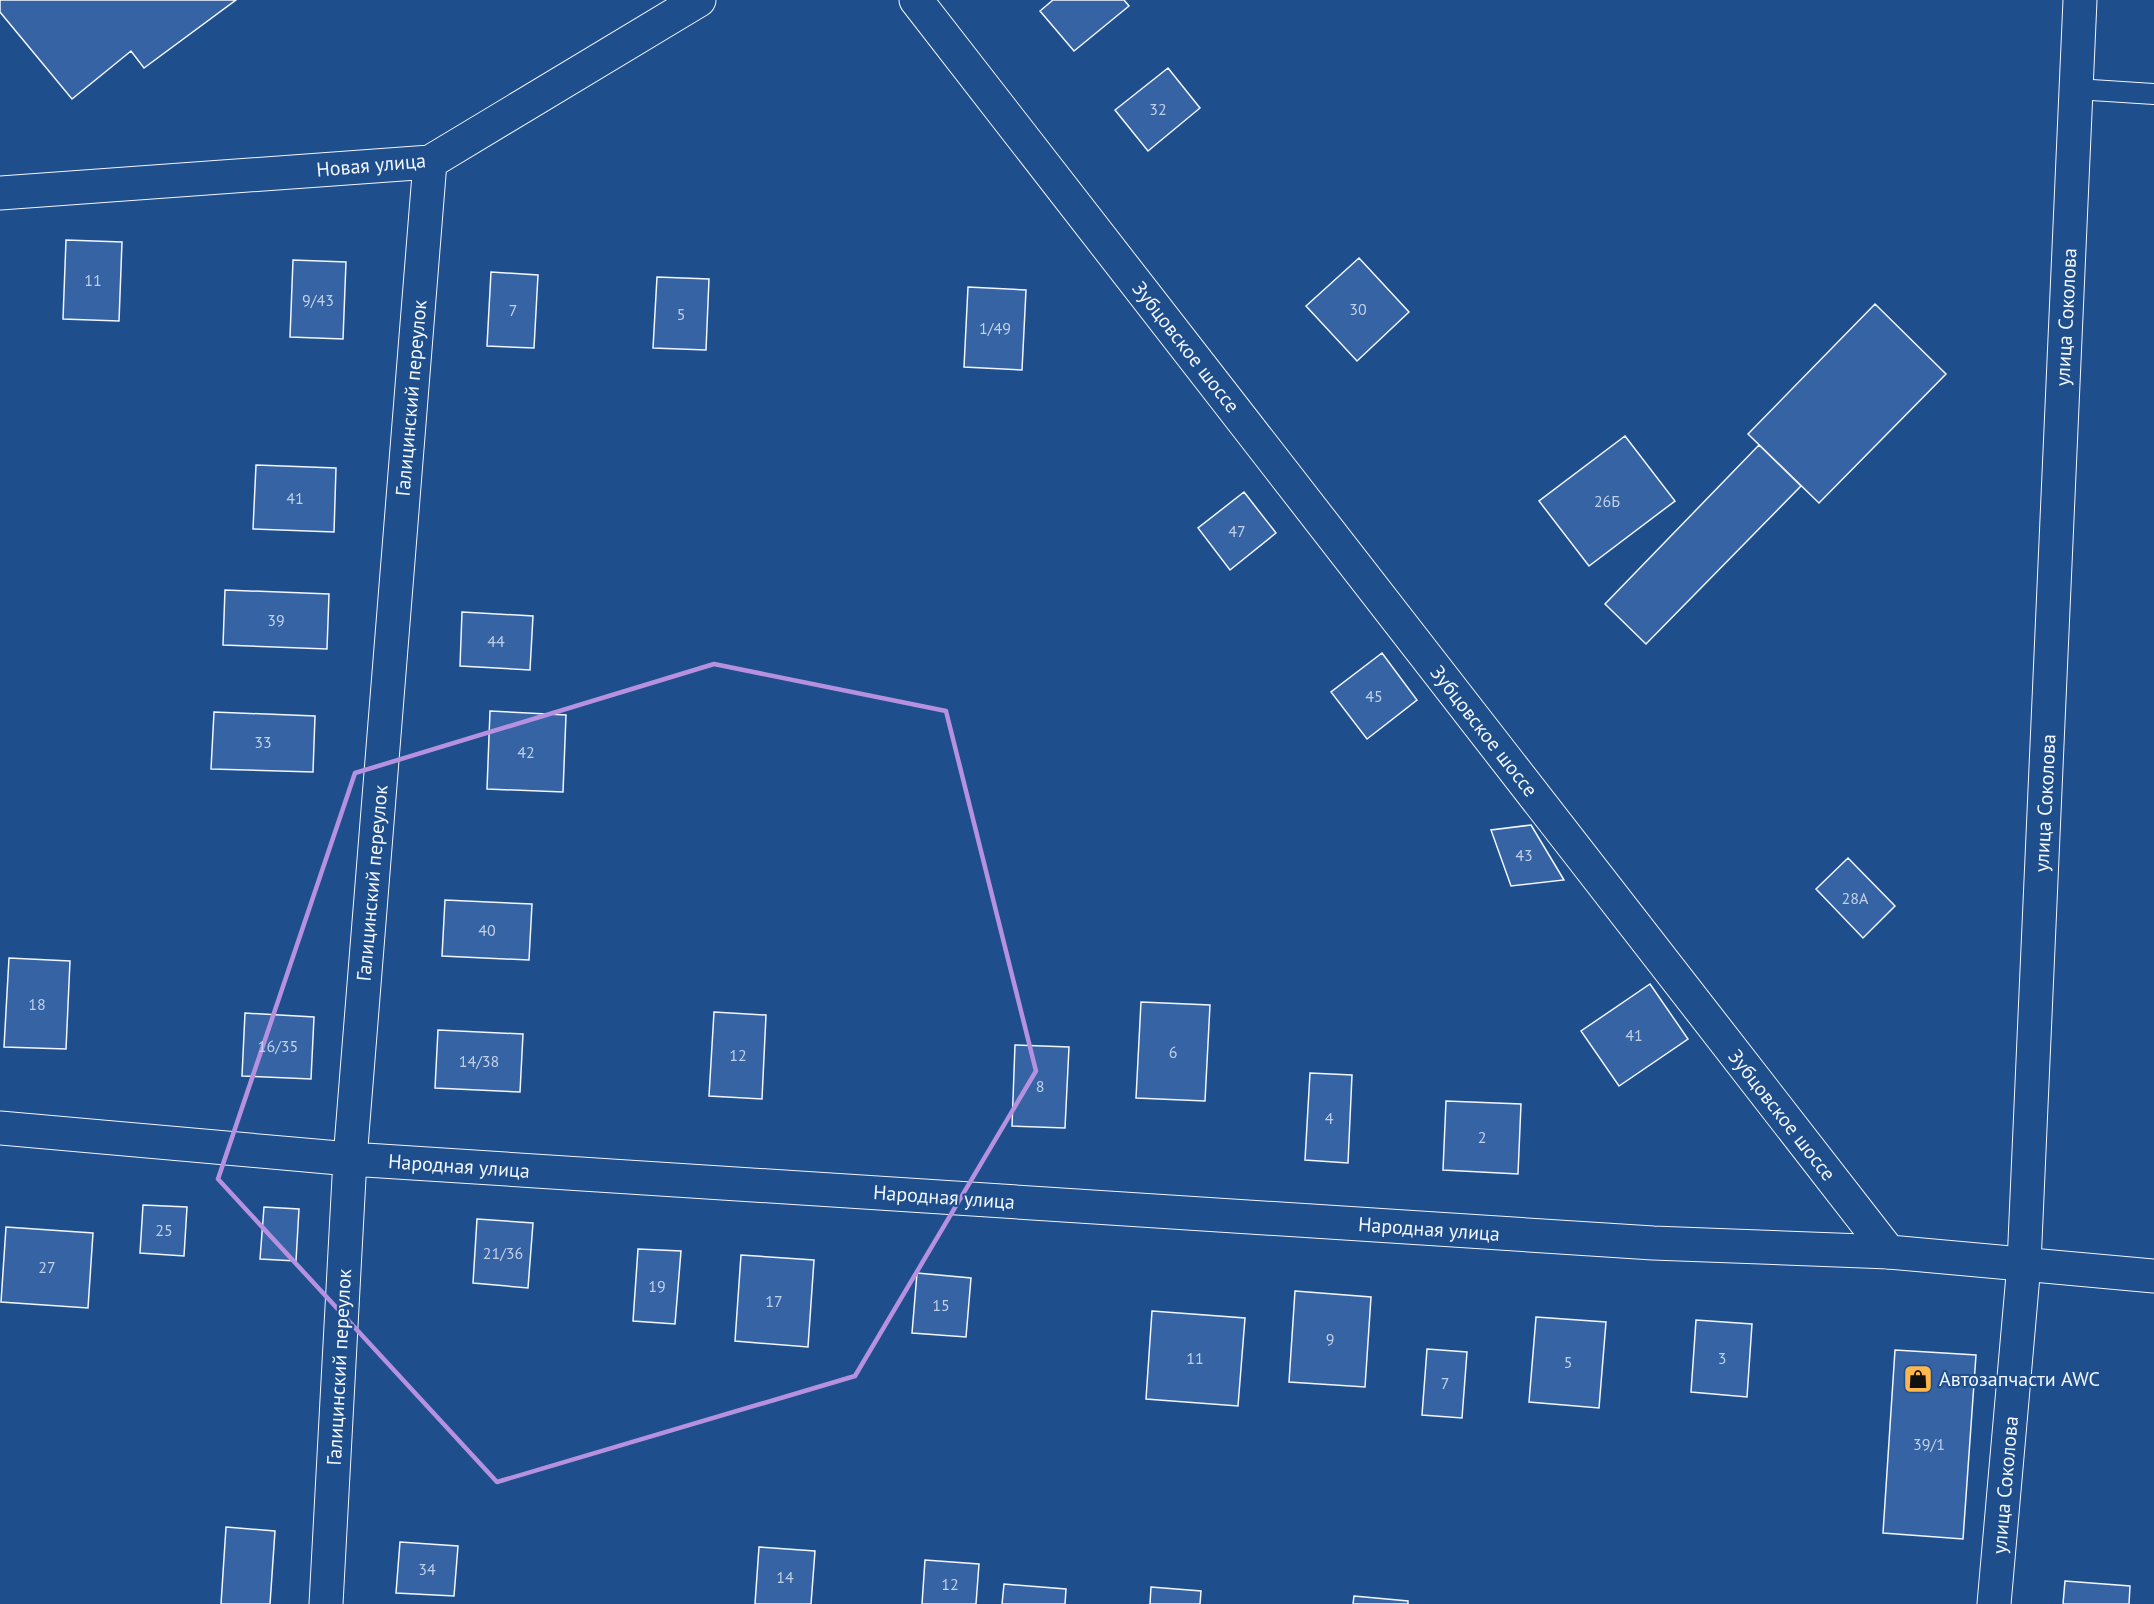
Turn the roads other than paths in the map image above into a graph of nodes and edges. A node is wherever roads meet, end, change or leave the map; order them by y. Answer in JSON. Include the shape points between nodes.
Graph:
{"nodes":[{"id":1,"x":699,"y":0,"type":"edge"},
{"id":2,"x":916,"y":0,"type":"edge"},
{"id":3,"x":2080,"y":0,"type":"edge"},
{"id":4,"x":2076,"y":89,"type":"junction"},
{"id":5,"x":2154,"y":94,"type":"edge"},
{"id":6,"x":429,"y":162,"type":"junction"},
{"id":7,"x":0,"y":193,"type":"edge"},
{"id":8,"x":0,"y":1128,"type":"edge"},
{"id":9,"x":350,"y":1159,"type":"junction"},
{"id":10,"x":1889,"y":1252,"type":"junction"},
{"id":11,"x":2024,"y":1264,"type":"junction"},
{"id":12,"x":2154,"y":1276,"type":"edge"},
{"id":13,"x":326,"y":1604,"type":"edge"},
{"id":14,"x":1994,"y":1604,"type":"edge"}],
"edges":[{"from":1,"to":6,"type":"street","name":"Новая улица"},
{"from":2,"to":10,"type":"street","name":"Зубцовское шоссе"},
{"from":3,"to":4,"type":"street","name":"улица Соколова"},
{"from":4,"to":5,"type":"lane"},
{"from":4,"to":11,"type":"street","name":"улица Соколова"},
{"from":6,"to":7,"type":"street","name":"Новая улица"},
{"from":6,"to":9,"type":"street","name":"Галицинский переулок"},
{"from":8,"to":9,"type":"street","name":"Народная улица"},
{"from":9,"to":10,"type":"street","name":"Народная улица","via":[[1653,1243]]},
{"from":9,"to":13,"type":"street","name":"Галицинский переулок"},
{"from":10,"to":11,"type":"street"},
{"from":11,"to":12,"type":"street"},
{"from":11,"to":14,"type":"street","name":"улица Соколова"}]}
